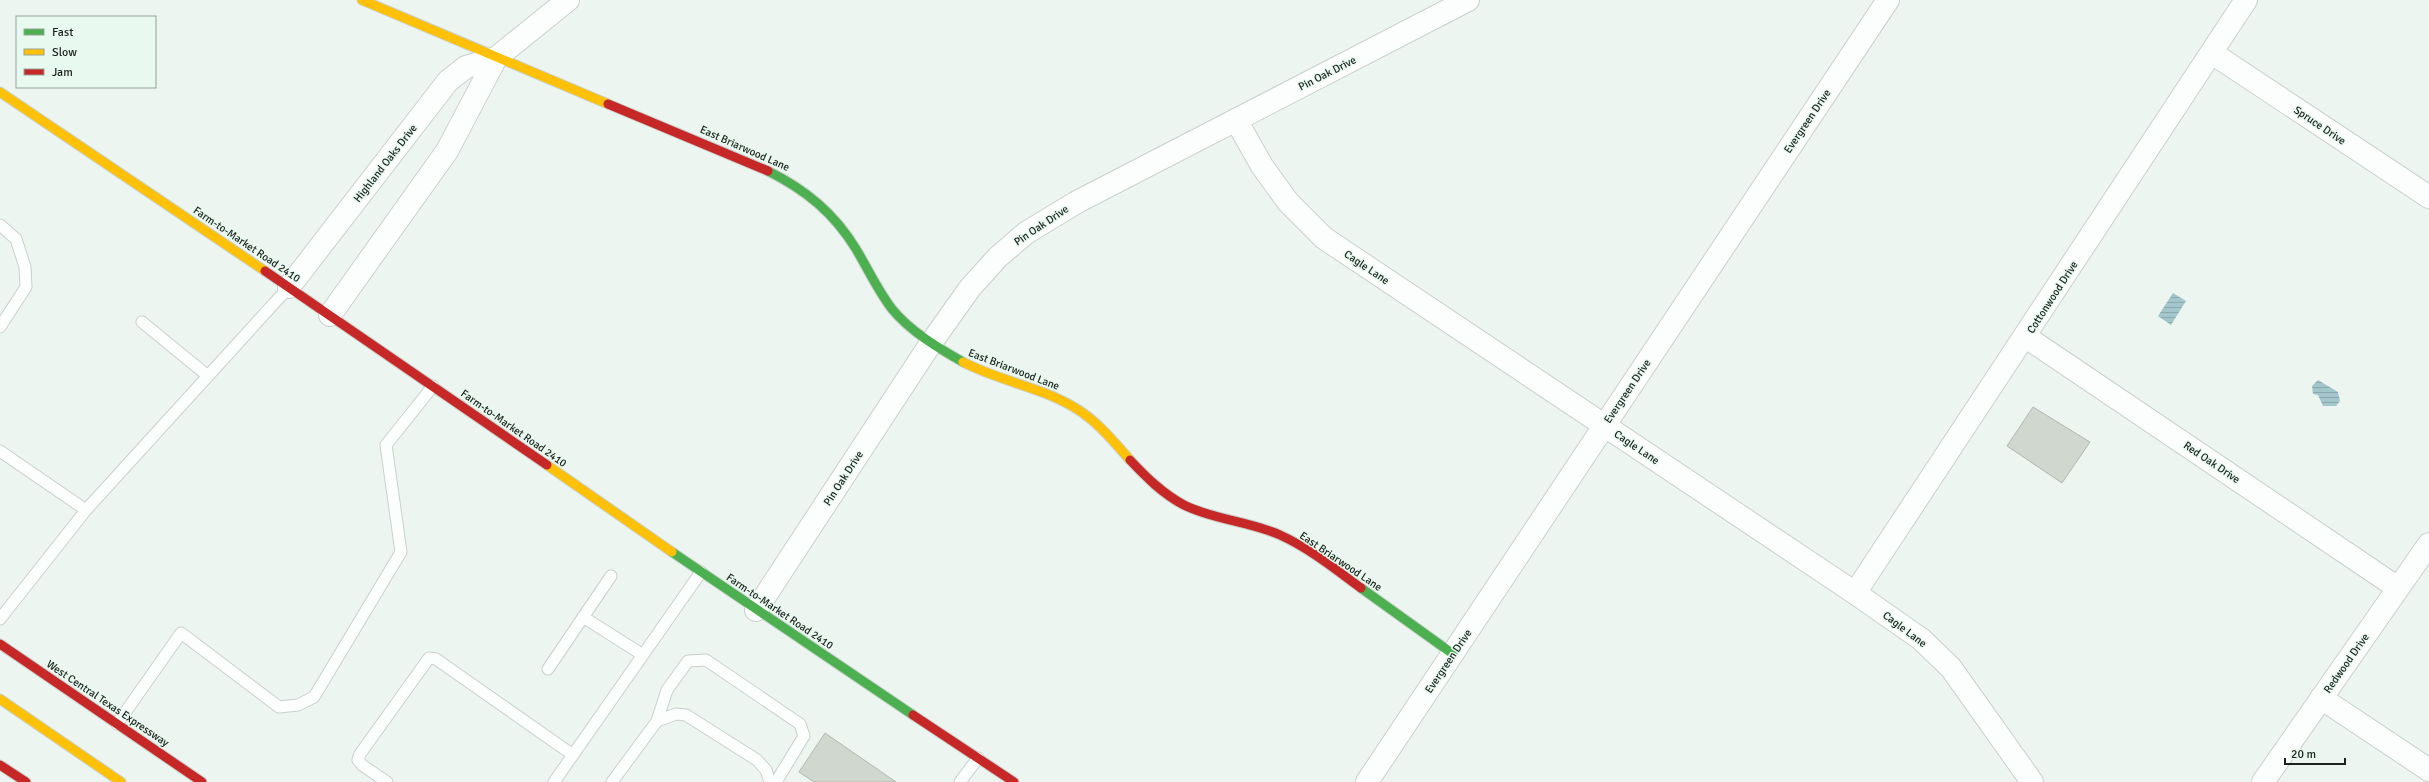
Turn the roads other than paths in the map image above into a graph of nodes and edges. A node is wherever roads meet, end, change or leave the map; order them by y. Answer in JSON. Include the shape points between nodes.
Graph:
{"nodes":[{"id":1,"x":362,"y":0,"type":"edge"},
{"id":2,"x":568,"y":0,"type":"edge"},
{"id":3,"x":1468,"y":0,"type":"edge"},
{"id":4,"x":1888,"y":0,"type":"edge"},
{"id":5,"x":2246,"y":0,"type":"edge"},
{"id":6,"x":2212,"y":53,"type":"junction"},
{"id":7,"x":496,"y":58,"type":"junction"},
{"id":8,"x":0,"y":92,"type":"edge"},
{"id":9,"x":1236,"y":120,"type":"junction"},
{"id":10,"x":2429,"y":197,"type":"edge"},
{"id":11,"x":0,"y":225,"type":"edge"},
{"id":12,"x":289,"y":287,"type":"junction"},
{"id":13,"x":330,"y":315,"type":"junction"},
{"id":14,"x":142,"y":322,"type":"dead end"},
{"id":15,"x":0,"y":327,"type":"edge"},
{"id":16,"x":2026,"y":337,"type":"junction"},
{"id":17,"x":931,"y":342,"type":"junction"},
{"id":18,"x":208,"y":376,"type":"junction"},
{"id":19,"x":433,"y":386,"type":"junction"},
{"id":20,"x":1604,"y":426,"type":"junction"},
{"id":21,"x":0,"y":451,"type":"edge"},
{"id":22,"x":86,"y":510,"type":"junction"},
{"id":23,"x":2429,"y":544,"type":"edge"},
{"id":24,"x":701,"y":572,"type":"junction"},
{"id":25,"x":611,"y":576,"type":"dead end"},
{"id":26,"x":2398,"y":588,"type":"junction"},
{"id":27,"x":1855,"y":592,"type":"junction"},
{"id":28,"x":756,"y":610,"type":"junction"},
{"id":29,"x":584,"y":617,"type":"junction"},
{"id":30,"x":0,"y":619,"type":"edge"},
{"id":31,"x":0,"y":644,"type":"edge"},
{"id":32,"x":1452,"y":654,"type":"junction"},
{"id":33,"x":643,"y":655,"type":"junction"},
{"id":34,"x":548,"y":669,"type":"dead end"},
{"id":35,"x":2321,"y":698,"type":"junction"},
{"id":36,"x":0,"y":699,"type":"edge"},
{"id":37,"x":657,"y":721,"type":"junction"},
{"id":38,"x":117,"y":724,"type":"junction"},
{"id":39,"x":573,"y":755,"type":"junction"},
{"id":40,"x":978,"y":758,"type":"junction"},
{"id":41,"x":0,"y":765,"type":"edge"},
{"id":42,"x":2429,"y":770,"type":"edge"},
{"id":43,"x":26,"y":782,"type":"edge"},
{"id":44,"x":121,"y":782,"type":"edge"},
{"id":45,"x":202,"y":782,"type":"edge"},
{"id":46,"x":387,"y":782,"type":"edge"},
{"id":47,"x":554,"y":782,"type":"edge"},
{"id":48,"x":612,"y":782,"type":"edge"},
{"id":49,"x":770,"y":782,"type":"edge"},
{"id":50,"x":776,"y":782,"type":"edge"},
{"id":51,"x":960,"y":782,"type":"edge"},
{"id":52,"x":1014,"y":782,"type":"edge"},
{"id":53,"x":1367,"y":782,"type":"edge"},
{"id":54,"x":2032,"y":782,"type":"edge"},
{"id":55,"x":2263,"y":782,"type":"edge"}],
"edges":[{"from":1,"to":7,"type":"main road","name":"East Briarwood Lane"},
{"from":2,"to":7,"type":"street","name":"Highland Oaks Drive"},
{"from":3,"to":9,"type":"street","name":"Pin Oak Drive"},
{"from":4,"to":20,"type":"street","name":"Evergreen Drive"},
{"from":5,"to":6,"type":"street","name":"Cottonwood Drive"},
{"from":6,"to":10,"type":"street","name":"Spruce Drive"},
{"from":6,"to":16,"type":"street","name":"Cottonwood Drive"},
{"from":7,"to":12,"type":"street","name":"Highland Oaks Drive","via":[[466,67],[448,81]]},
{"from":7,"to":13,"type":"street","name":"Highland Oaks Drive","via":[[447,151]]},
{"from":7,"to":17,"type":"main road","name":"East Briarwood Lane","via":[[789,180],[835,218],[863,259],[885,299],[913,329]]},
{"from":8,"to":12,"type":"main road","name":"Farm-to-Market Road 2410"},
{"from":9,"to":17,"type":"street","name":"Pin Oak Drive","via":[[1077,202],[1026,233],[998,257],[970,288]]},
{"from":9,"to":20,"type":"street","name":"Cagle Lane","via":[[1262,166],[1288,202],[1324,238]]},
{"from":11,"to":15,"type":"lane","via":[[16,239],[25,267],[26,287]]},
{"from":12,"to":13,"type":"main road","name":"Farm-to-Market Road 2410"},
{"from":12,"to":18,"type":"lane"},
{"from":13,"to":19,"type":"main road","name":"Farm-to-Market Road 2410"},
{"from":14,"to":18,"type":"lane"},
{"from":16,"to":26,"type":"street","name":"Red Oak Drive"},
{"from":16,"to":27,"type":"street","name":"Cottonwood Drive"},
{"from":17,"to":28,"type":"street","name":"Pin Oak Drive"},
{"from":17,"to":32,"type":"main road","name":"East Briarwood Lane","via":[[965,364],[1053,396],[1079,410],[1108,435],[1151,481],[1173,499],[1203,512],[1244,522],[1281,536],[1318,557]]},
{"from":18,"to":22,"type":"lane"},
{"from":19,"to":24,"type":"main road","name":"Farm-to-Market Road 2410"},
{"from":19,"to":38,"type":"lane","via":[[386,445],[402,552],[314,697],[298,705],[279,707],[181,633]]},
{"from":20,"to":27,"type":"street","name":"Cagle Lane"},
{"from":20,"to":32,"type":"street","name":"Evergreen Drive"},
{"from":21,"to":22,"type":"lane"},
{"from":22,"to":30,"type":"lane"},
{"from":23,"to":26,"type":"street","name":"Redwood Drive"},
{"from":24,"to":28,"type":"main road","name":"Farm-to-Market Road 2410"},
{"from":24,"to":33,"type":"lane"},
{"from":25,"to":29,"type":"lane"},
{"from":26,"to":35,"type":"street","name":"Redwood Drive"},
{"from":27,"to":54,"type":"street","name":"Cagle Lane","via":[[1921,639],[1951,668]]},
{"from":28,"to":40,"type":"main road","name":"Farm-to-Market Road 2410"},
{"from":29,"to":33,"type":"lane"},
{"from":29,"to":34,"type":"lane"},
{"from":31,"to":38,"type":"main road","name":"West Central Texas Expressway"},
{"from":32,"to":53,"type":"street","name":"Evergreen Drive"},
{"from":33,"to":39,"type":"lane"},
{"from":35,"to":42,"type":"street"},
{"from":35,"to":55,"type":"street","name":"Redwood Drive"},
{"from":36,"to":44,"type":"main road"},
{"from":37,"to":48,"type":"lane"},
{"from":37,"to":49,"type":"lane","via":[[676,714],[686,715],[763,765]]},
{"from":37,"to":50,"type":"lane","via":[[666,690],[688,661],[706,660],[800,724],[804,736]]},
{"from":38,"to":45,"type":"main road","name":"West Central Texas Expressway"},
{"from":39,"to":46,"type":"lane","via":[[436,659],[429,658],[360,754],[358,760],[362,765]]},
{"from":39,"to":47,"type":"lane"},
{"from":40,"to":51,"type":"lane"},
{"from":40,"to":52,"type":"main road","name":"Farm-to-Market Road 2410"},
{"from":41,"to":43,"type":"main road"}]}
